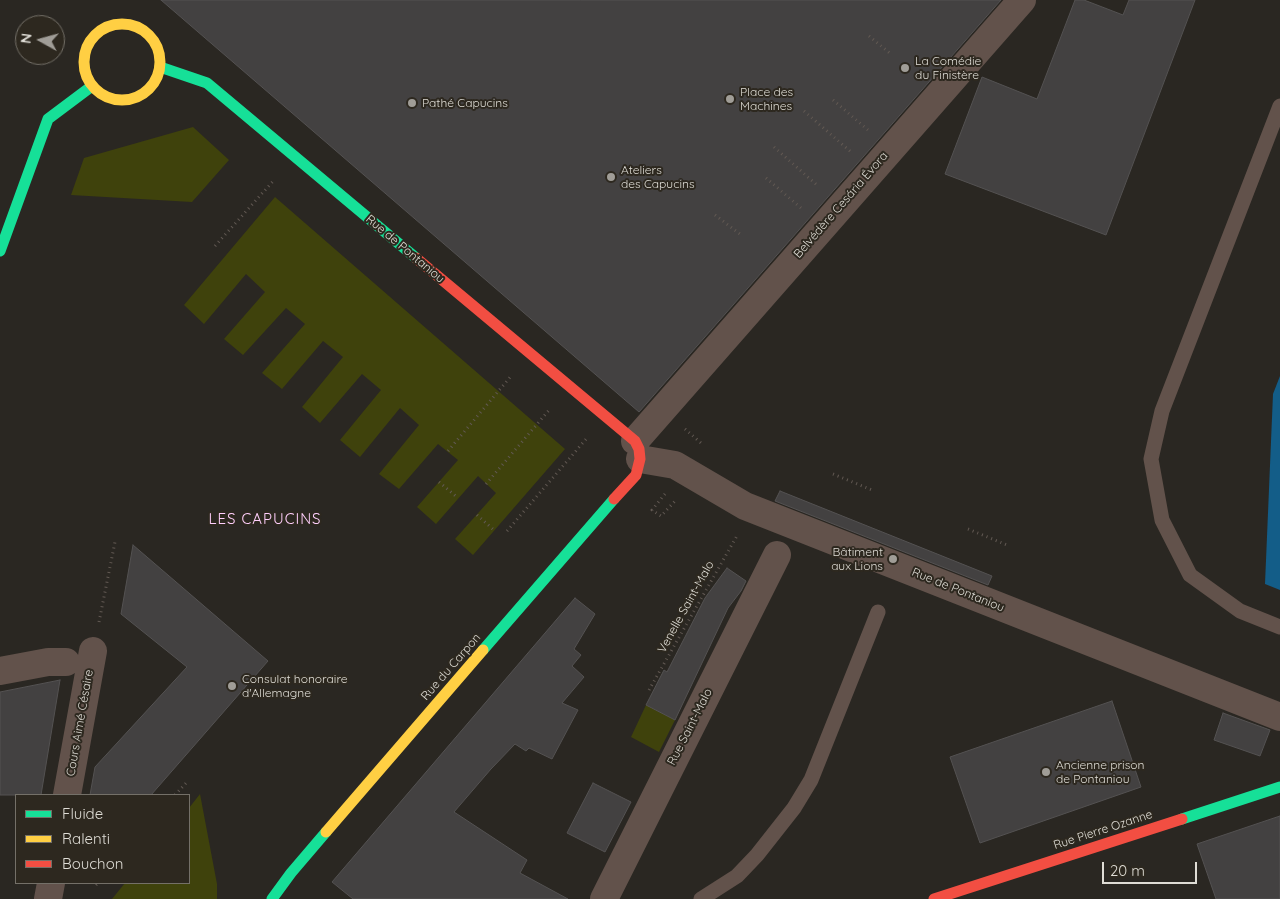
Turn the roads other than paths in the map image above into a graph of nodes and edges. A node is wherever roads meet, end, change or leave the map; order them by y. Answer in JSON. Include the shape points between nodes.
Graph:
{"nodes":[{"id":1,"x":1022,"y":0,"type":"edge"},
{"id":2,"x":160,"y":67,"type":"junction"},
{"id":3,"x":92,"y":86,"type":"junction"},
{"id":4,"x":1280,"y":106,"type":"edge"},
{"id":5,"x":0,"y":251,"type":"edge"},
{"id":6,"x":638,"y":449,"type":"junction"},
{"id":7,"x":776,"y":555,"type":"dead end"},
{"id":8,"x":878,"y":612,"type":"dead end"},
{"id":9,"x":1280,"y":627,"type":"edge"},
{"id":10,"x":93,"y":651,"type":"road end"},
{"id":11,"x":66,"y":662,"type":"dead end"},
{"id":12,"x":0,"y":671,"type":"edge"},
{"id":13,"x":1280,"y":717,"type":"edge"},
{"id":14,"x":1280,"y":787,"type":"edge"},
{"id":15,"x":67,"y":794,"type":"edge"},
{"id":16,"x":51,"y":884,"type":"edge"},
{"id":17,"x":48,"y":899,"type":"edge"},
{"id":18,"x":272,"y":899,"type":"edge"},
{"id":19,"x":604,"y":899,"type":"edge"},
{"id":20,"x":701,"y":899,"type":"edge"},
{"id":21,"x":934,"y":899,"type":"edge"}],
"edges":[{"from":1,"to":6,"type":"street","name":"Belvédère Cesária Évora"},
{"from":2,"to":3,"type":"street","via":[[156,80],[138,97],[113,100]]},
{"from":2,"to":3,"type":"street","via":[[155,43],[146,33],[123,24],[111,26],[99,32],[85,51],[86,75]]},
{"from":2,"to":6,"type":"street","name":"Rue de Pontaniou","via":[[207,83],[605,416]]},
{"from":3,"to":5,"type":"street","via":[[48,119]]},
{"from":4,"to":9,"type":"lane","via":[[1162,411],[1150,459],[1162,520],[1190,575],[1240,611]]},
{"from":6,"to":13,"type":"street","name":"Rue de Pontaniou","via":[[675,465],[746,506]]},
{"from":6,"to":18,"type":"street","name":"Rue du Carpon","via":[[636,475],[290,873]]},
{"from":7,"to":19,"type":"street","name":"Rue Saint-Malo"},
{"from":8,"to":20,"type":"lane","via":[[811,780],[757,855],[736,876]]},
{"from":10,"to":15,"type":"street","name":"Cours Aimé Césaire"},
{"from":11,"to":12,"type":"street"},
{"from":14,"to":21,"type":"street","name":"Rue Pierre Ozanne"},
{"from":16,"to":17,"type":"street"}]}
